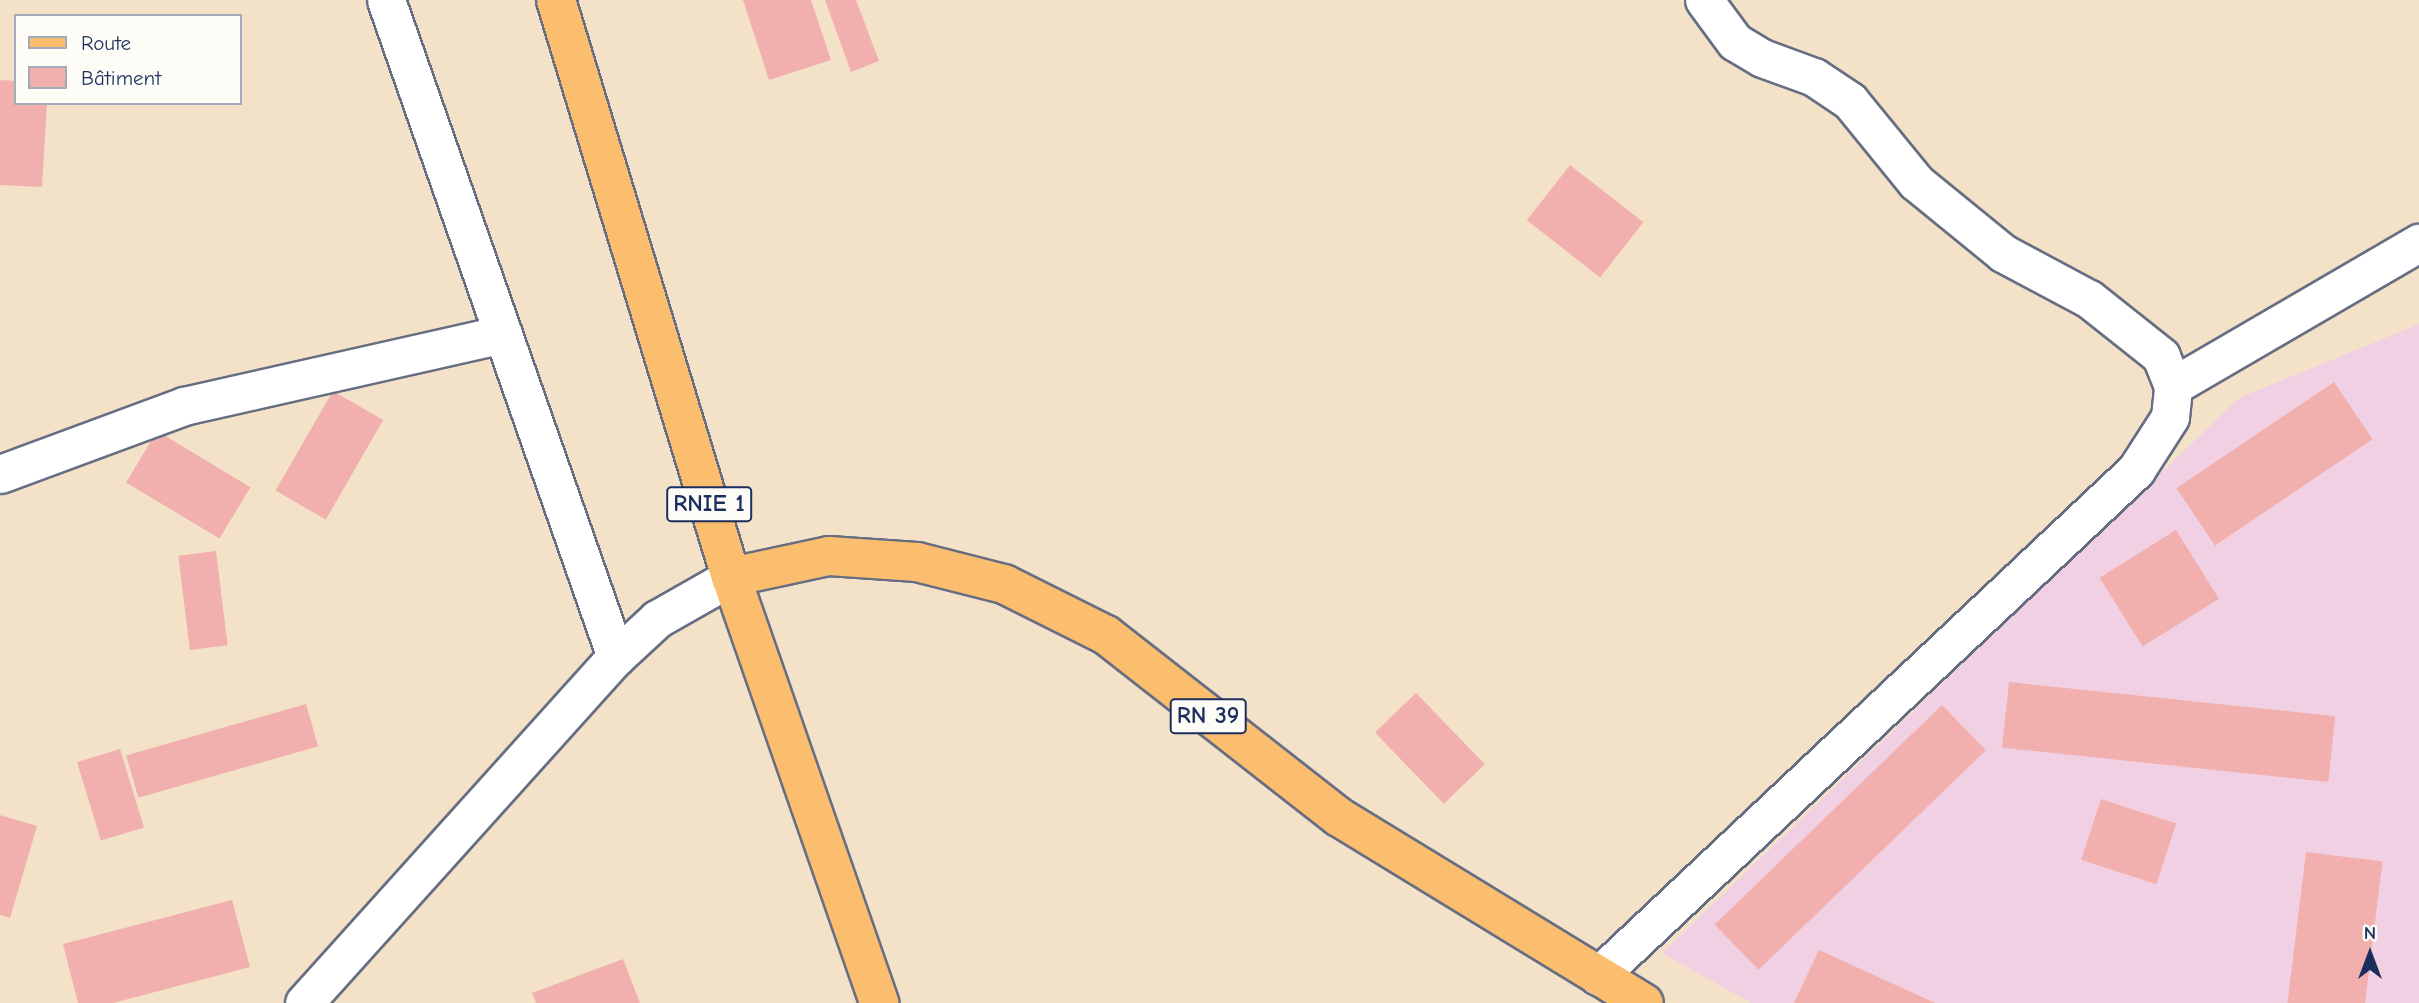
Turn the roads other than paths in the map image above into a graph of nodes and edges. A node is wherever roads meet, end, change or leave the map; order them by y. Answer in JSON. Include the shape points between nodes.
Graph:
{"nodes":[{"id":1,"x":386,"y":0,"type":"edge"},
{"id":2,"x":556,"y":0,"type":"edge"},
{"id":3,"x":1704,"y":0,"type":"edge"},
{"id":4,"x":2419,"y":243,"type":"edge"},
{"id":5,"x":503,"y":334,"type":"junction"},
{"id":6,"x":2173,"y":386,"type":"junction"},
{"id":7,"x":0,"y":474,"type":"edge"},
{"id":8,"x":731,"y":577,"type":"junction"},
{"id":9,"x":616,"y":657,"type":"junction"},
{"id":10,"x":1598,"y":976,"type":"junction"},
{"id":11,"x":304,"y":1003,"type":"edge"},
{"id":12,"x":879,"y":1003,"type":"edge"},
{"id":13,"x":1644,"y":1003,"type":"edge"}],
"edges":[{"from":1,"to":5,"type":"street"},
{"from":2,"to":8,"type":"main road","number":"RNIE 1"},
{"from":3,"to":6,"type":"street","via":[[1735,42],[1762,58],[1814,77],[1850,101],[1916,182],[2003,253],[2089,299],[2161,356]]},
{"from":4,"to":6,"type":"street"},
{"from":5,"to":7,"type":"street","via":[[184,406]]},
{"from":5,"to":9,"type":"street"},
{"from":6,"to":10,"type":"street","via":[[2170,417],[2136,470]]},
{"from":8,"to":9,"type":"street","via":[[657,619]]},
{"from":8,"to":10,"type":"main road","number":"RN 39","via":[[829,555],[916,562],[1004,584],[1106,635],[1339,817]]},
{"from":8,"to":12,"type":"main road","number":"RNIE 1"},
{"from":9,"to":11,"type":"street"},
{"from":10,"to":13,"type":"main road","number":"RN 39"}]}
